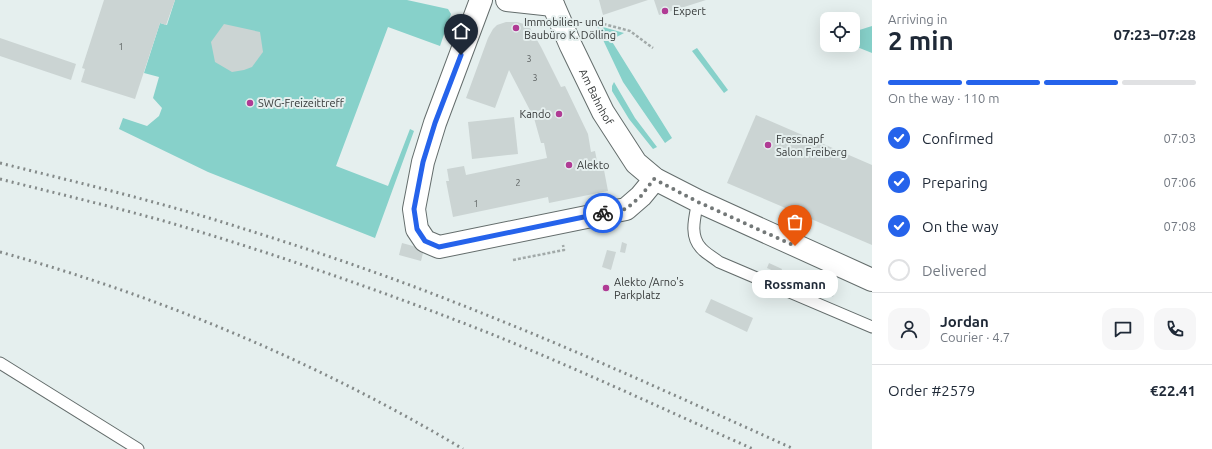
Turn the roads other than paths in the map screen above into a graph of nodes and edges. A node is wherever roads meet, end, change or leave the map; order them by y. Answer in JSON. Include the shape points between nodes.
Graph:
{"nodes":[{"id":1,"x":481,"y":0,"type":"edge"},
{"id":2,"x":507,"y":0,"type":"edge"},
{"id":3,"x":552,"y":3,"type":"edge"},
{"id":4,"x":654,"y":179,"type":"junction"},
{"id":5,"x":698,"y":202,"type":"junction"},
{"id":6,"x":872,"y":280,"type":"edge"},
{"id":7,"x":872,"y":327,"type":"edge"},
{"id":8,"x":0,"y":363,"type":"edge"},
{"id":9,"x":138,"y":449,"type":"edge"}],
"edges":[{"from":1,"to":4,"type":"street","via":[[423,162],[414,209],[417,229],[425,241],[439,247],[626,209],[641,196]]},
{"from":2,"to":3,"type":"street"},
{"from":3,"to":4,"type":"street","name":"Am Bahnhof","via":[[603,112],[636,163]]},
{"from":4,"to":5,"type":"street","name":"Am Bahnhof"},
{"from":5,"to":6,"type":"street","name":"Am Bahnhof"},
{"from":5,"to":7,"type":"lane","via":[[693,232],[701,248],[719,262]]},
{"from":8,"to":9,"type":"lane"}]}
